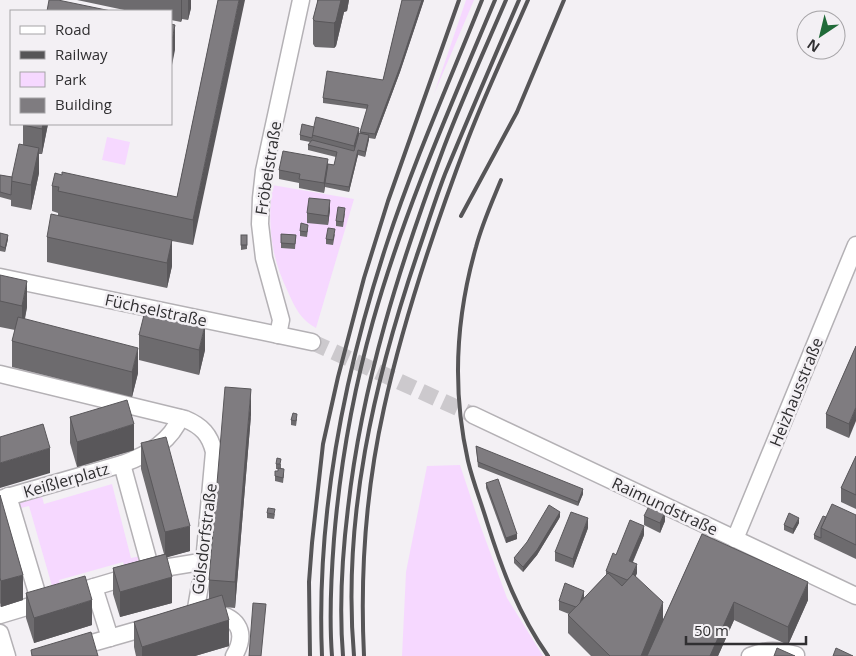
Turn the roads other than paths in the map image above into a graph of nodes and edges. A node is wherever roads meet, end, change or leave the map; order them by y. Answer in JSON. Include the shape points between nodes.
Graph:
{"nodes":[{"id":1,"x":301,"y":0,"type":"edge"},
{"id":2,"x":856,"y":245,"type":"edge"},
{"id":3,"x":0,"y":277,"type":"edge"},
{"id":4,"x":278,"y":335,"type":"junction"},
{"id":5,"x":312,"y":342,"type":"tunnel mouth"},
{"id":6,"x":0,"y":374,"type":"edge"},
{"id":7,"x":473,"y":415,"type":"tunnel mouth"},
{"id":8,"x":180,"y":418,"type":"junction"},
{"id":9,"x":122,"y":464,"type":"junction"},
{"id":10,"x":4,"y":498,"type":"edge"},
{"id":11,"x":735,"y":539,"type":"junction"},
{"id":12,"x":204,"y":563,"type":"junction"},
{"id":13,"x":151,"y":570,"type":"junction"},
{"id":14,"x":802,"y":571,"type":"junction"},
{"id":15,"x":794,"y":586,"type":"edge"},
{"id":16,"x":94,"y":587,"type":"junction"},
{"id":17,"x":856,"y":596,"type":"edge"},
{"id":18,"x":40,"y":603,"type":"junction"},
{"id":19,"x":0,"y":614,"type":"edge"},
{"id":20,"x":181,"y":618,"type":"junction"},
{"id":21,"x":0,"y":633,"type":"edge"},
{"id":22,"x":770,"y":637,"type":"dead end"},
{"id":23,"x":110,"y":638,"type":"junction"},
{"id":24,"x":796,"y":655,"type":"edge"},
{"id":25,"x":7,"y":656,"type":"edge"},
{"id":26,"x":47,"y":656,"type":"edge"},
{"id":27,"x":234,"y":656,"type":"edge"},
{"id":28,"x":751,"y":656,"type":"edge"}],
"edges":[{"from":1,"to":4,"type":"street","name":"Fröbelstraße","via":[[261,198],[264,258],[281,320]]},
{"from":2,"to":11,"type":"street","name":"Heizhausstraße"},
{"from":3,"to":4,"type":"street","name":"Füchselstraße"},
{"from":4,"to":5,"type":"street","name":"Füchselstraße"},
{"from":6,"to":8,"type":"street"},
{"from":7,"to":11,"type":"street","name":"Raimundstraße"},
{"from":8,"to":9,"type":"street","via":[[158,446],[143,457]]},
{"from":8,"to":12,"type":"street","name":"Gölsdorfstraße","via":[[202,429],[211,440],[214,452]]},
{"from":9,"to":10,"type":"street","name":"Keißlerplatz"},
{"from":9,"to":13,"type":"street","name":"Keißlerplatz"},
{"from":10,"to":18,"type":"street","name":"Keißlerplatz"},
{"from":11,"to":14,"type":"street","name":"Raimundstraße"},
{"from":12,"to":13,"type":"street"},
{"from":12,"to":20,"type":"street","name":"Gölsdorfstraße"},
{"from":13,"to":16,"type":"street"},
{"from":14,"to":15,"type":"street"},
{"from":14,"to":17,"type":"street","name":"Raimundstraße"},
{"from":16,"to":18,"type":"street"},
{"from":16,"to":23,"type":"street"},
{"from":18,"to":19,"type":"street"},
{"from":20,"to":23,"type":"street"},
{"from":20,"to":27,"type":"street","via":[[209,612],[228,616],[240,633],[240,645]]},
{"from":21,"to":25,"type":"street"},
{"from":22,"to":28,"type":"street"},
{"from":23,"to":26,"type":"street"},
{"from":24,"to":28,"type":"street","via":[[778,650]]}]}
